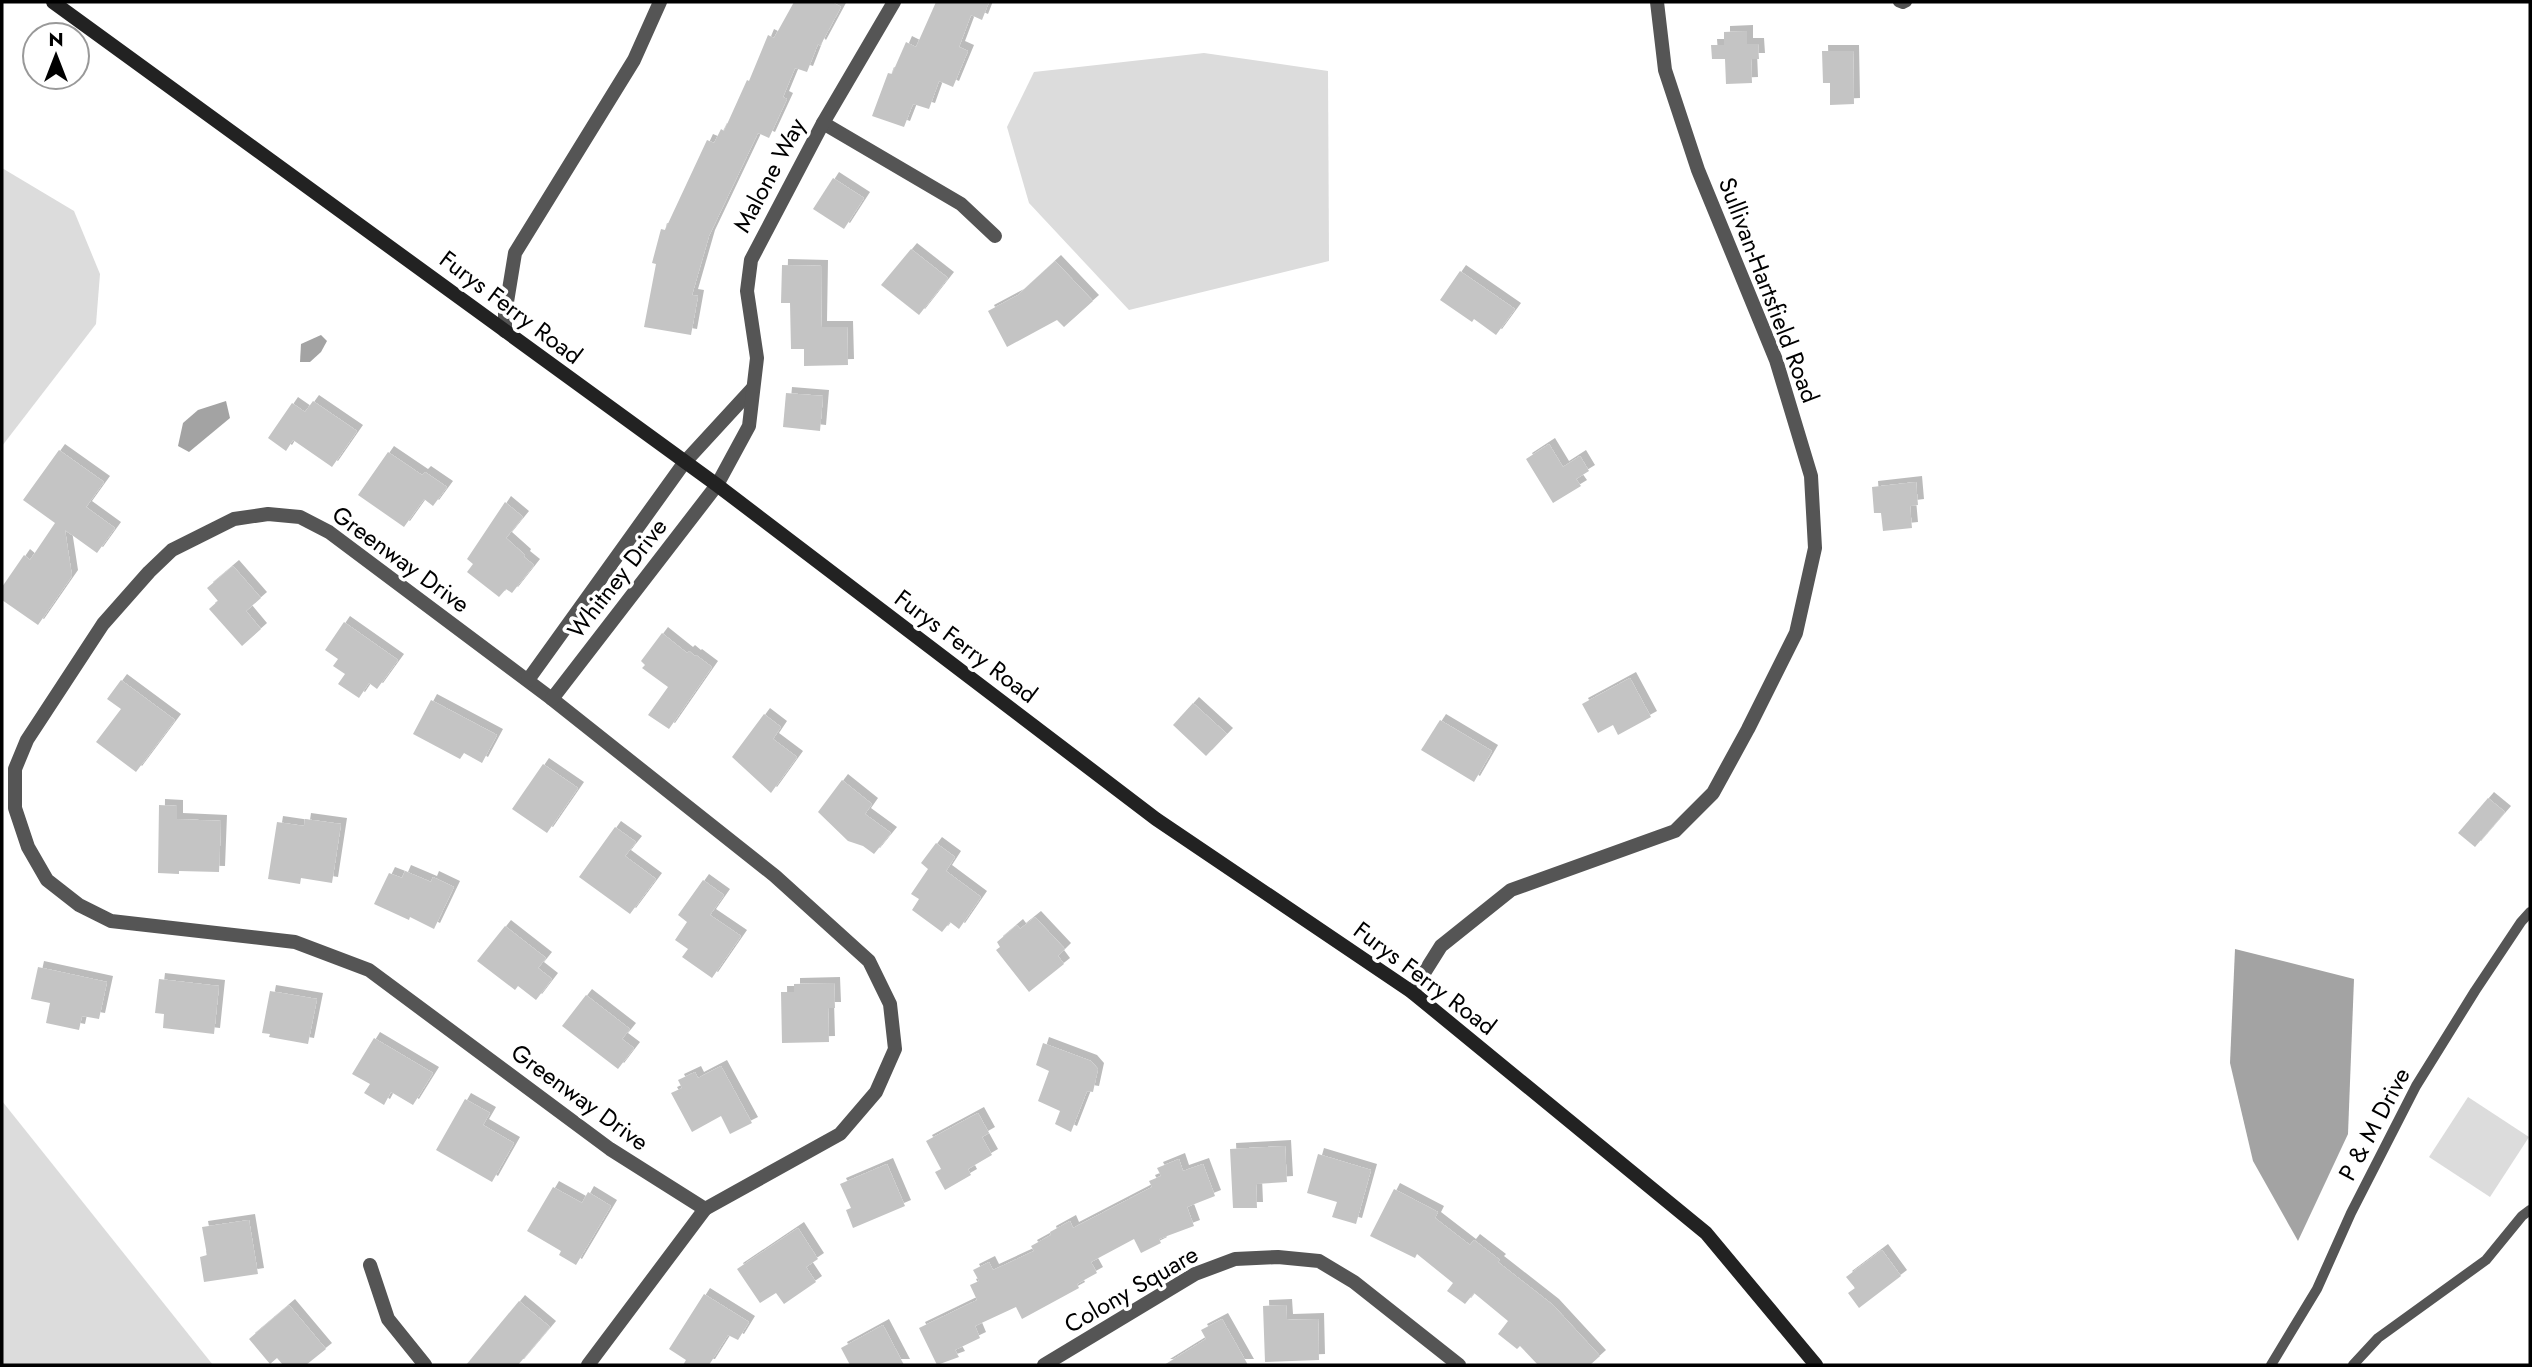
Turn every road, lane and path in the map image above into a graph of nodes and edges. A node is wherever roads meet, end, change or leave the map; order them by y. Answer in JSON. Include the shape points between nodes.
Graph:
{"nodes":[{"id":1,"x":53,"y":2,"type":"edge"},
{"id":2,"x":660,"y":2,"type":"edge"},
{"id":3,"x":894,"y":2,"type":"edge"},
{"id":4,"x":1657,"y":2,"type":"edge"},
{"id":5,"x":1898,"y":2,"type":"edge"},
{"id":6,"x":1907,"y":2,"type":"edge"},
{"id":7,"x":822,"y":123,"type":"junction"},
{"id":8,"x":995,"y":236,"type":"dead end"},
{"id":9,"x":505,"y":331,"type":"junction"},
{"id":10,"x":754,"y":387,"type":"junction"},
{"id":11,"x":684,"y":463,"type":"junction"},
{"id":12,"x":717,"y":485,"type":"junction"},
{"id":13,"x":528,"y":680,"type":"junction"},
{"id":14,"x":552,"y":699,"type":"junction"},
{"id":15,"x":2530,"y":912,"type":"edge"},
{"id":16,"x":1412,"y":992,"type":"junction"},
{"id":17,"x":705,"y":1209,"type":"junction"},
{"id":18,"x":2530,"y":1210,"type":"edge"},
{"id":19,"x":370,"y":1265,"type":"dead end"},
{"id":20,"x":425,"y":1365,"type":"edge"},
{"id":21,"x":588,"y":1365,"type":"edge"},
{"id":22,"x":1045,"y":1365,"type":"edge"},
{"id":23,"x":1458,"y":1365,"type":"edge"},
{"id":24,"x":1816,"y":1365,"type":"edge"},
{"id":25,"x":2270,"y":1365,"type":"edge"},
{"id":26,"x":2353,"y":1365,"type":"edge"}],
"edges":[{"from":1,"to":9,"type":"main road","name":"Furys Ferry Road"},
{"from":2,"to":9,"type":"street","via":[[634,60],[515,253]]},
{"from":3,"to":7,"type":"street","name":"Malone Way"},
{"from":4,"to":16,"type":"street","name":"Sullivan-Hartsfield Road","via":[[1669,82],[1698,170],[1776,360],[1811,477],[1815,548],[1796,633],[1713,793],[1675,831],[1511,890],[1441,946]]},
{"from":5,"to":6,"type":"lane"},
{"from":7,"to":8,"type":"street","via":[[961,204]]},
{"from":7,"to":10,"type":"street","name":"Malone Way","via":[[751,260],[747,290],[757,358]]},
{"from":9,"to":11,"type":"main road","name":"Furys Ferry Road"},
{"from":10,"to":11,"type":"street"},
{"from":10,"to":12,"type":"street","name":"Malone Way","via":[[749,426]]},
{"from":11,"to":12,"type":"main road","name":"Furys Ferry Road"},
{"from":11,"to":13,"type":"street","name":"Whitney Drive"},
{"from":12,"to":14,"type":"street","name":"Whitney Drive"},
{"from":12,"to":16,"type":"main road","name":"Furys Ferry Road","via":[[1156,819]]},
{"from":13,"to":14,"type":"street","name":"Greenway Drive"},
{"from":13,"to":17,"type":"street","name":"Greenway Drive","via":[[329,532],[300,517],[268,514],[233,519],[172,550],[103,624],[27,740],[15,769],[15,808],[28,847],[47,880],[79,905],[111,921],[295,942],[369,970],[610,1149]]},
{"from":14,"to":17,"type":"street","name":"Greenway Drive","via":[[775,876],[869,961],[890,1004],[895,1049],[876,1092],[839,1133]]},
{"from":15,"to":25,"type":"lane","name":"P & M Drive","via":[[2416,1086],[2317,1289]]},
{"from":16,"to":24,"type":"main road","name":"Furys Ferry Road","via":[[1706,1233]]},
{"from":17,"to":21,"type":"street","name":"Greenway Drive"},
{"from":18,"to":26,"type":"lane","via":[[2486,1259],[2378,1338]]},
{"from":19,"to":20,"type":"street","via":[[388,1319]]},
{"from":22,"to":23,"type":"street","name":"Colony Square","via":[[1195,1274],[1235,1259],[1278,1257],[1319,1261],[1354,1282]]}]}
